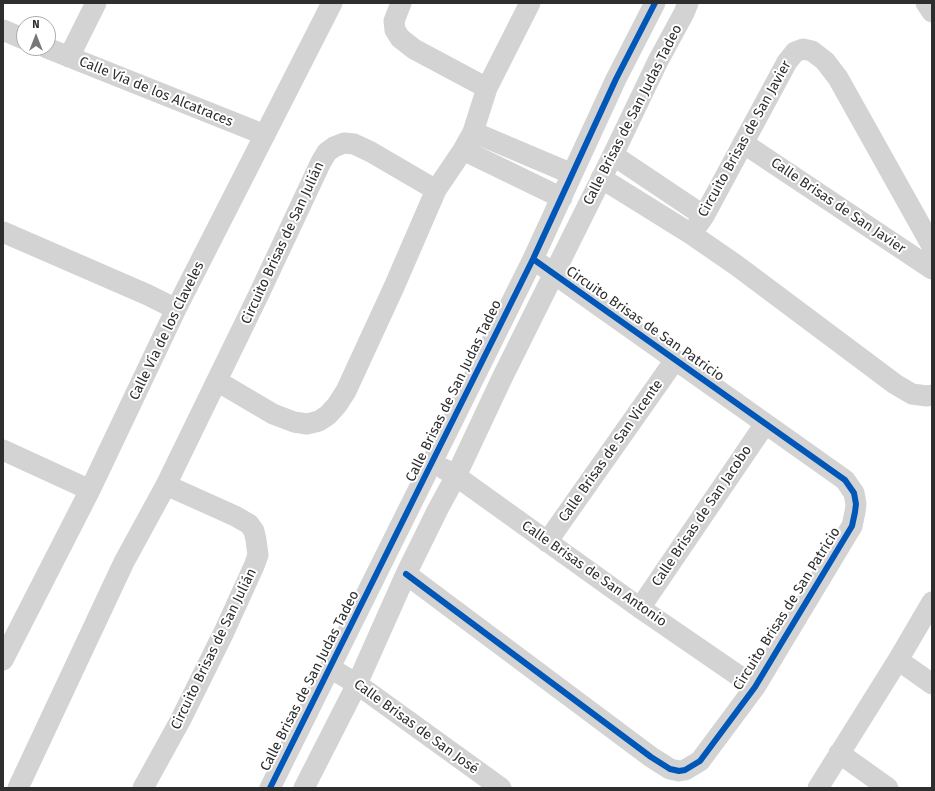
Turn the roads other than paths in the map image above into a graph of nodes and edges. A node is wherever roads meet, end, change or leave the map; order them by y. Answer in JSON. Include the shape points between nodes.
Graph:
{"nodes":[{"id":1,"x":96,"y":3,"type":"edge"},
{"id":2,"x":332,"y":3,"type":"edge"},
{"id":3,"x":401,"y":3,"type":"edge"},
{"id":4,"x":530,"y":3,"type":"edge"},
{"id":5,"x":655,"y":3,"type":"edge"},
{"id":6,"x":926,"y":3,"type":"edge"},
{"id":7,"x":682,"y":6,"type":"edge"},
{"id":8,"x":932,"y":12,"type":"edge"},
{"id":9,"x":3,"y":30,"type":"edge"},
{"id":10,"x":16,"y":35,"type":"edge"},
{"id":11,"x":56,"y":52,"type":"edge"},
{"id":12,"x":69,"y":57,"type":"junction"},
{"id":13,"x":487,"y":88,"type":"junction"},
{"id":14,"x":473,"y":132,"type":"junction"},
{"id":15,"x":265,"y":135,"type":"junction"},
{"id":16,"x":743,"y":143,"type":"junction"},
{"id":17,"x":463,"y":150,"type":"junction"},
{"id":18,"x":613,"y":155,"type":"junction"},
{"id":19,"x":572,"y":174,"type":"junction"},
{"id":20,"x":601,"y":178,"type":"junction"},
{"id":21,"x":436,"y":190,"type":"junction"},
{"id":22,"x":562,"y":198,"type":"junction"},
{"id":23,"x":704,"y":216,"type":"junction"},
{"id":24,"x":3,"y":232,"type":"edge"},
{"id":25,"x":691,"y":234,"type":"junction"},
{"id":26,"x":932,"y":246,"type":"edge"},
{"id":27,"x":533,"y":259,"type":"junction"},
{"id":28,"x":932,"y":269,"type":"edge"},
{"id":29,"x":554,"y":275,"type":"junction"},
{"id":30,"x":176,"y":309,"type":"junction"},
{"id":31,"x":676,"y":360,"type":"junction"},
{"id":32,"x":217,"y":382,"type":"junction"},
{"id":33,"x":932,"y":395,"type":"edge"},
{"id":34,"x":765,"y":424,"type":"junction"},
{"id":35,"x":3,"y":450,"type":"edge"},
{"id":36,"x":432,"y":462,"type":"junction"},
{"id":37,"x":456,"y":476,"type":"junction"},
{"id":38,"x":166,"y":485,"type":"junction"},
{"id":39,"x":90,"y":490,"type":"junction"},
{"id":40,"x":547,"y":542,"type":"junction"},
{"id":41,"x":406,"y":574,"type":"junction"},
{"id":42,"x":932,"y":602,"type":"edge"},
{"id":43,"x":640,"y":608,"type":"junction"},
{"id":44,"x":4,"y":657,"type":"edge"},
{"id":45,"x":898,"y":660,"type":"junction"},
{"id":46,"x":330,"y":668,"type":"junction"},
{"id":47,"x":357,"y":684,"type":"junction"},
{"id":48,"x":932,"y":684,"type":"edge"},
{"id":49,"x":755,"y":686,"type":"junction"},
{"id":50,"x":839,"y":753,"type":"junction"},
{"id":51,"x":492,"y":785,"type":"edge"},
{"id":52,"x":18,"y":788,"type":"edge"},
{"id":53,"x":143,"y":788,"type":"edge"},
{"id":54,"x":270,"y":788,"type":"edge"},
{"id":55,"x":304,"y":788,"type":"edge"},
{"id":56,"x":818,"y":788,"type":"edge"},
{"id":57,"x":888,"y":788,"type":"edge"}],
"edges":[{"from":1,"to":12,"type":"street"},
{"from":2,"to":15,"type":"street","name":"Calle Vía de los Claveles"},
{"from":3,"to":13,"type":"street","via":[[394,21],[395,30],[400,38],[414,50]]},
{"from":4,"to":13,"type":"street"},
{"from":5,"to":19,"type":"street","name":"Calle Brisas de San Judas Tadeo"},
{"from":6,"to":8,"type":"street"},
{"from":7,"to":18,"type":"street","name":"Calle Brisas de San Judas Tadeo"},
{"from":9,"to":10,"type":"street"},
{"from":11,"to":12,"type":"street","name":"Calle Vía de los Alcatraces"},
{"from":12,"to":15,"type":"street","name":"Calle Vía de los Alcatraces"},
{"from":13,"to":14,"type":"street"},
{"from":14,"to":17,"type":"street"},
{"from":14,"to":19,"type":"street"},
{"from":15,"to":30,"type":"street","name":"Calle Vía de los Claveles"},
{"from":16,"to":23,"type":"street","name":"Circuito Brisas de San Javier"},
{"from":16,"to":26,"type":"street","name":"Circuito Brisas de San Javier","via":[[787,62],[796,52],[812,51],[825,61],[838,78]]},
{"from":16,"to":28,"type":"street","name":"Calle Brisas de San Javier"},
{"from":17,"to":21,"type":"street"},
{"from":17,"to":22,"type":"street"},
{"from":18,"to":20,"type":"street","name":"Calle Brisas de San Judas Tadeo"},
{"from":18,"to":23,"type":"street"},
{"from":19,"to":22,"type":"street","name":"Calle Brisas de San Judas Tadeo"},
{"from":20,"to":25,"type":"street","name":"Circuito Brisas de San Javier"},
{"from":20,"to":29,"type":"street","name":"Calle Brisas de San Judas Tadeo"},
{"from":21,"to":32,"type":"street","via":[[346,391],[328,415],[307,424],[294,422],[273,414]]},
{"from":21,"to":32,"type":"street","name":"Circuito Brisas de San Julián","via":[[354,144],[344,143],[327,152]]},
{"from":22,"to":27,"type":"street","name":"Calle Brisas de San Judas Tadeo"},
{"from":23,"to":25,"type":"street","name":"Circuito Brisas de San Javier"},
{"from":24,"to":30,"type":"street"},
{"from":25,"to":33,"type":"street","name":"Circuito Brisas de San Javier","via":[[895,384],[912,394]]},
{"from":27,"to":29,"type":"street","name":"Circuito Brisas de San Patricio"},
{"from":27,"to":36,"type":"street","name":"Calle Brisas de San Judas Tadeo"},
{"from":29,"to":31,"type":"street","name":"Circuito Brisas de San Patricio"},
{"from":29,"to":37,"type":"street","name":"Calle Brisas de San Judas Tadeo"},
{"from":30,"to":39,"type":"street","name":"Calle Vía de los Claveles"},
{"from":31,"to":34,"type":"street","name":"Circuito Brisas de San Patricio"},
{"from":31,"to":40,"type":"street","name":"Calle Brisas de San Vicente"},
{"from":32,"to":38,"type":"street","name":"Circuito Brisas de San Julián"},
{"from":34,"to":43,"type":"street","name":"Calle Brisas de San Jacobo"},
{"from":34,"to":49,"type":"street","name":"Circuito Brisas de San Patricio","via":[[845,480],[854,493],[856,504],[852,526]]},
{"from":35,"to":39,"type":"street"},
{"from":36,"to":37,"type":"street","name":"Calle Brisas de San Antonio"},
{"from":36,"to":46,"type":"street","name":"Calle Brisas de San Judas Tadeo"},
{"from":37,"to":40,"type":"street","name":"Calle Brisas de San Antonio"},
{"from":37,"to":41,"type":"street","name":"Calle Brisas de San Judas Tadeo"},
{"from":38,"to":52,"type":"street","name":"Circuito Brisas de San Julián","via":[[124,562]]},
{"from":38,"to":53,"type":"street","name":"Circuito Brisas de San Julián","via":[[249,524],[254,531],[258,555],[224,632]]},
{"from":39,"to":44,"type":"street","name":"Calle Vía de los Claveles"},
{"from":40,"to":43,"type":"street","name":"Calle Brisas de San Antonio"},
{"from":41,"to":47,"type":"street","name":"Calle Brisas de San Judas Tadeo"},
{"from":41,"to":49,"type":"street","name":"Circuito Brisas de San Patricio","via":[[670,769],[685,770],[700,761]]},
{"from":42,"to":45,"type":"street"},
{"from":43,"to":49,"type":"street","name":"Calle Brisas de San Antonio"},
{"from":45,"to":48,"type":"street"},
{"from":45,"to":50,"type":"street"},
{"from":46,"to":47,"type":"street","name":"Calle Brisas de San José"},
{"from":46,"to":54,"type":"street","name":"Calle Brisas de San Judas Tadeo"},
{"from":47,"to":51,"type":"street","name":"Calle Brisas de San José"},
{"from":47,"to":55,"type":"street","name":"Calle Brisas de San Judas Tadeo"},
{"from":50,"to":56,"type":"street"},
{"from":50,"to":57,"type":"street"}]}
